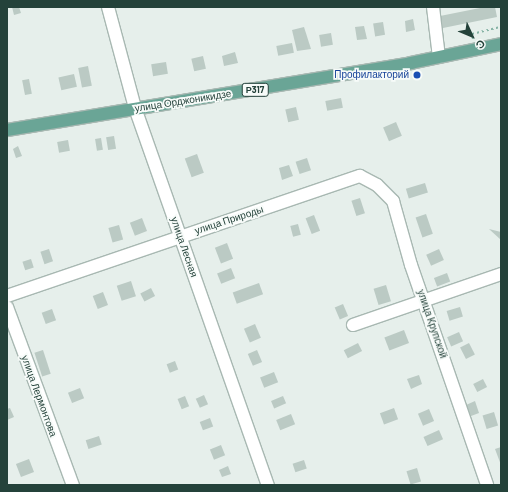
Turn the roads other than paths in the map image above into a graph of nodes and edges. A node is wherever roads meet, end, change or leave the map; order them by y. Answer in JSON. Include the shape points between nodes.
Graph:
{"nodes":[{"id":1,"x":108,"y":7,"type":"edge"},
{"id":2,"x":433,"y":7,"type":"edge"},
{"id":3,"x":501,"y":44,"type":"edge"},
{"id":4,"x":439,"y":57,"type":"junction"},
{"id":5,"x":135,"y":108,"type":"junction"},
{"id":6,"x":7,"y":130,"type":"edge"},
{"id":7,"x":360,"y":176,"type":"joint"},
{"id":8,"x":180,"y":236,"type":"junction"},
{"id":9,"x":501,"y":274,"type":"edge"},
{"id":10,"x":7,"y":296,"type":"edge"},
{"id":11,"x":424,"y":300,"type":"junction"},
{"id":12,"x":7,"y":307,"type":"edge"},
{"id":13,"x":353,"y":325,"type":"dead end"},
{"id":14,"x":73,"y":485,"type":"edge"},
{"id":15,"x":268,"y":485,"type":"edge"},
{"id":16,"x":487,"y":485,"type":"edge"}],
"edges":[{"from":1,"to":5,"type":"street","name":"улица Лесная"},
{"from":2,"to":4,"type":"street"},
{"from":3,"to":4,"type":"main road","name":"улица Орджоникидзе","number":"Р317"},
{"from":4,"to":5,"type":"main road","name":"улица Орджоникидзе","number":"Р317"},
{"from":5,"to":6,"type":"main road","name":"улица Орджоникидзе","number":"Р317"},
{"from":5,"to":8,"type":"street","name":"улица Лесная"},
{"from":7,"to":8,"type":"street","name":"улица Природы"},
{"from":7,"to":11,"type":"street","name":"улица Крупской","via":[[377,185],[393,201]]},
{"from":8,"to":10,"type":"street","name":"улица Природы"},
{"from":8,"to":15,"type":"street","name":"улица Лесная"},
{"from":9,"to":11,"type":"street"},
{"from":11,"to":13,"type":"street"},
{"from":11,"to":16,"type":"street","name":"улица Крупской"},
{"from":12,"to":14,"type":"street","name":"улица Лермонтова"}]}
